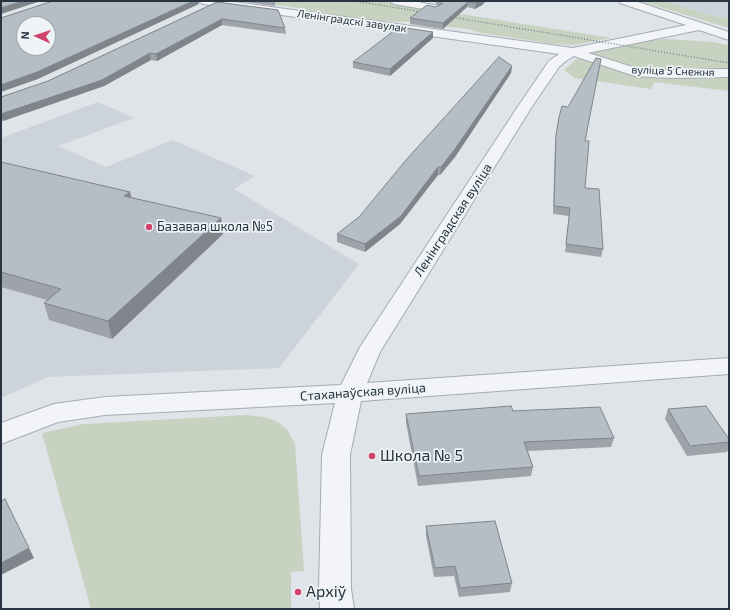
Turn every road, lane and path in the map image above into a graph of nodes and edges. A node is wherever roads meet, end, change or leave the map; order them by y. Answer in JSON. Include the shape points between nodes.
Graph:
{"nodes":[{"id":1,"x":394,"y":1,"type":"edge"},
{"id":2,"x":624,"y":1,"type":"edge"},
{"id":3,"x":209,"y":2,"type":"edge"},
{"id":4,"x":435,"y":8,"type":"edge"},
{"id":5,"x":195,"y":13,"type":"edge"},
{"id":6,"x":700,"y":26,"type":"junction"},
{"id":7,"x":729,"y":36,"type":"edge"},
{"id":8,"x":573,"y":52,"type":"junction"},
{"id":9,"x":729,"y":72,"type":"edge"},
{"id":10,"x":729,"y":366,"type":"edge"},
{"id":11,"x":350,"y":393,"type":"junction"},
{"id":12,"x":1,"y":434,"type":"edge"},
{"id":13,"x":337,"y":609,"type":"edge"}],
"edges":[{"from":1,"to":4,"type":"street"},
{"from":2,"to":6,"type":"street"},
{"from":3,"to":5,"type":"street"},
{"from":3,"to":8,"type":"street","name":"Ленінградскі завулак"},
{"from":6,"to":7,"type":"street"},
{"from":6,"to":8,"type":"street","name":"Ленінградская вуліца"},
{"from":8,"to":9,"type":"street","name":"вуліца 5 Снежня","via":[[635,72]]},
{"from":8,"to":11,"type":"street","name":"Ленінградская вуліца","via":[[554,64],[524,108],[368,352]]},
{"from":10,"to":11,"type":"street","name":"Стаханаўская вуліца"},
{"from":11,"to":12,"type":"street","name":"Стаханаўская вуліца","via":[[105,406],[54,413]]},
{"from":11,"to":13,"type":"street","name":"Ленінградская вуліца","via":[[336,455]]}]}
